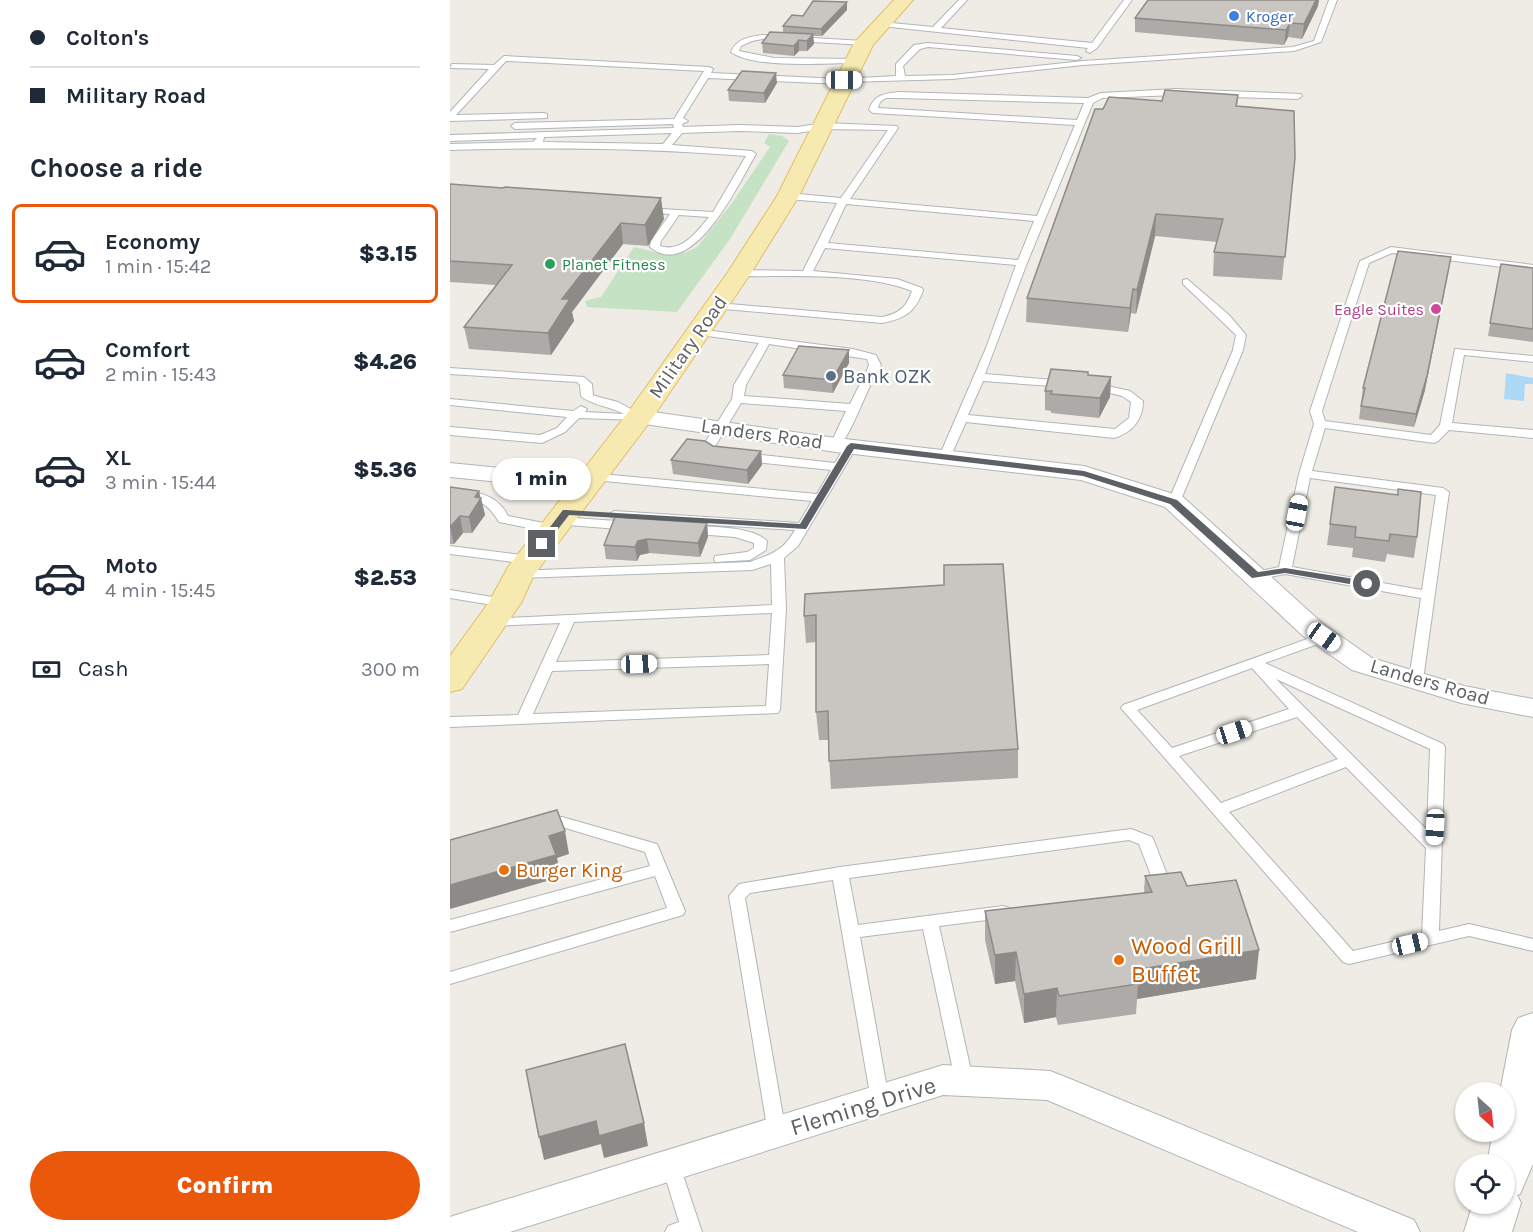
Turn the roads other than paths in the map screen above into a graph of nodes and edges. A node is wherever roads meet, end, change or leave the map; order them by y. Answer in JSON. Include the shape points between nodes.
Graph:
{"nodes":[{"id":1,"x":904,"y":0,"type":"edge"},
{"id":2,"x":963,"y":0,"type":"edge"},
{"id":3,"x":1128,"y":0,"type":"edge"},
{"id":4,"x":1333,"y":0,"type":"edge"},
{"id":5,"x":881,"y":24,"type":"junction"},
{"id":6,"x":935,"y":30,"type":"junction"},
{"id":7,"x":828,"y":41,"type":"junction"},
{"id":8,"x":1094,"y":46,"type":"junction"},
{"id":9,"x":1015,"y":54,"type":"junction"},
{"id":10,"x":818,"y":60,"type":"junction"},
{"id":11,"x":1084,"y":61,"type":"junction"},
{"id":12,"x":851,"y":66,"type":"junction"},
{"id":13,"x":451,"y":67,"type":"edge"},
{"id":14,"x":496,"y":67,"type":"junction"},
{"id":15,"x":1003,"y":71,"type":"junction"},
{"id":16,"x":705,"y":75,"type":"junction"},
{"id":17,"x":901,"y":80,"type":"junction"},
{"id":18,"x":1298,"y":96,"type":"dead end"},
{"id":19,"x":1089,"y":101,"type":"junction"},
{"id":20,"x":683,"y":111,"type":"junction"},
{"id":21,"x":902,"y":112,"type":"junction"},
{"id":22,"x":450,"y":117,"type":"edge"},
{"id":23,"x":548,"y":120,"type":"junction"},
{"id":24,"x":1080,"y":123,"type":"junction"},
{"id":25,"x":678,"y":125,"type":"junction"},
{"id":26,"x":824,"y":126,"type":"junction"},
{"id":27,"x":894,"y":128,"type":"junction"},
{"id":28,"x":450,"y":129,"type":"edge"},
{"id":29,"x":544,"y":134,"type":"junction"},
{"id":30,"x":450,"y":138,"type":"edge"},
{"id":31,"x":536,"y":145,"type":"junction"},
{"id":32,"x":450,"y":147,"type":"edge"},
{"id":33,"x":666,"y":147,"type":"junction"},
{"id":34,"x":788,"y":196,"type":"junction"},
{"id":35,"x":843,"y":201,"type":"junction"},
{"id":36,"x":634,"y":210,"type":"edge"},
{"id":37,"x":676,"y":212,"type":"junction"},
{"id":38,"x":716,"y":215,"type":"junction"},
{"id":39,"x":1040,"y":219,"type":"junction"},
{"id":40,"x":822,"y":245,"type":"junction"},
{"id":41,"x":1022,"y":263,"type":"junction"},
{"id":42,"x":1533,"y":268,"type":"edge"},
{"id":43,"x":739,"y":273,"type":"junction"},
{"id":44,"x":806,"y":274,"type":"junction"},
{"id":45,"x":1187,"y":282,"type":"dead end"},
{"id":46,"x":717,"y":306,"type":"junction"},
{"id":47,"x":697,"y":332,"type":"junction"},
{"id":48,"x":766,"y":340,"type":"junction"},
{"id":49,"x":1533,"y":359,"type":"edge"},
{"id":50,"x":450,"y":371,"type":"edge"},
{"id":51,"x":871,"y":375,"type":"dead end"},
{"id":52,"x":978,"y":377,"type":"junction"},
{"id":53,"x":864,"y":387,"type":"dead end"},
{"id":54,"x":591,"y":399,"type":"junction"},
{"id":55,"x":738,"y":399,"type":"junction"},
{"id":56,"x":450,"y":402,"type":"edge"},
{"id":57,"x":854,"y":408,"type":"junction"},
{"id":58,"x":577,"y":414,"type":"junction"},
{"id":59,"x":639,"y":417,"type":"junction"},
{"id":60,"x":962,"y":418,"type":"junction"},
{"id":61,"x":1320,"y":424,"type":"junction"},
{"id":62,"x":1446,"y":426,"type":"junction"},
{"id":63,"x":722,"y":428,"type":"junction"},
{"id":64,"x":450,"y":431,"type":"edge"},
{"id":65,"x":1533,"y":434,"type":"edge"},
{"id":66,"x":842,"y":453,"type":"junction"},
{"id":67,"x":945,"y":457,"type":"junction"},
{"id":68,"x":450,"y":470,"type":"edge"},
{"id":69,"x":1305,"y":474,"type":"junction"},
{"id":70,"x":591,"y":480,"type":"junction"},
{"id":71,"x":450,"y":493,"type":"edge"},
{"id":72,"x":821,"y":498,"type":"junction"},
{"id":73,"x":1174,"y":502,"type":"junction"},
{"id":74,"x":560,"y":521,"type":"junction"},
{"id":75,"x":803,"y":527,"type":"junction"},
{"id":76,"x":450,"y":550,"type":"edge"},
{"id":77,"x":777,"y":557,"type":"junction"},
{"id":78,"x":524,"y":567,"type":"junction"},
{"id":79,"x":669,"y":570,"type":"junction"},
{"id":80,"x":1285,"y":570,"type":"junction"},
{"id":81,"x":1256,"y":576,"type":"junction"},
{"id":82,"x":450,"y":594,"type":"edge"},
{"id":83,"x":1428,"y":595,"type":"junction"},
{"id":84,"x":779,"y":609,"type":"junction"},
{"id":85,"x":498,"y":612,"type":"junction"},
{"id":86,"x":569,"y":619,"type":"junction"},
{"id":87,"x":1324,"y":637,"type":"junction"},
{"id":88,"x":460,"y":652,"type":"edge"},
{"id":89,"x":776,"y":659,"type":"junction"},
{"id":90,"x":1252,"y":663,"type":"junction"},
{"id":91,"x":547,"y":667,"type":"junction"},
{"id":92,"x":1416,"y":680,"type":"junction"},
{"id":93,"x":450,"y":681,"type":"edge"},
{"id":94,"x":1533,"y":708,"type":"edge"},
{"id":95,"x":1299,"y":711,"type":"junction"},
{"id":96,"x":524,"y":718,"type":"junction"},
{"id":97,"x":450,"y":722,"type":"edge"},
{"id":98,"x":1169,"y":754,"type":"junction"},
{"id":99,"x":1348,"y":760,"type":"junction"},
{"id":100,"x":1218,"y":810,"type":"junction"},
{"id":101,"x":528,"y":830,"type":"edge"},
{"id":102,"x":1434,"y":847,"type":"junction"},
{"id":103,"x":661,"y":869,"type":"junction"},
{"id":104,"x":840,"y":873,"type":"junction"},
{"id":105,"x":1136,"y":894,"type":"edge"},
{"id":106,"x":1022,"y":909,"type":"edge"},
{"id":107,"x":930,"y":922,"type":"junction"},
{"id":108,"x":450,"y":926,"type":"edge"},
{"id":109,"x":851,"y":932,"type":"junction"},
{"id":110,"x":1430,"y":940,"type":"junction"},
{"id":111,"x":1533,"y":945,"type":"edge"},
{"id":112,"x":450,"y":978,"type":"edge"},
{"id":113,"x":1533,"y":1030,"type":"edge"},
{"id":114,"x":964,"y":1080,"type":"junction"},
{"id":115,"x":880,"y":1100,"type":"junction"},
{"id":116,"x":777,"y":1133,"type":"junction"},
{"id":117,"x":1511,"y":1154,"type":"edge"},
{"id":118,"x":671,"y":1166,"type":"junction"},
{"id":119,"x":1494,"y":1214,"type":"edge"},
{"id":120,"x":686,"y":1230,"type":"edge"},
{"id":121,"x":456,"y":1232,"type":"edge"},
{"id":122,"x":1400,"y":1232,"type":"edge"},
{"id":123,"x":1488,"y":1232,"type":"edge"}],
"edges":[{"from":1,"to":5,"type":"main road","name":"Military Road"},
{"from":2,"to":6,"type":"lane"},
{"from":3,"to":8,"type":"lane"},
{"from":4,"to":11,"type":"lane","via":[[1317,42],[1294,49]]},
{"from":5,"to":6,"type":"lane"},
{"from":5,"to":12,"type":"main road","name":"Military Road"},
{"from":6,"to":8,"type":"lane"},
{"from":7,"to":10,"type":"lane","via":[[762,41],[748,50]]},
{"from":7,"to":10,"type":"lane","via":[[763,37],[738,45],[735,52],[743,58]]},
{"from":7,"to":12,"type":"lane"},
{"from":8,"to":11,"type":"lane"},
{"from":9,"to":11,"type":"lane"},
{"from":9,"to":15,"type":"lane"},
{"from":9,"to":17,"type":"lane","via":[[928,45],[914,50],[899,66]]},
{"from":10,"to":12,"type":"lane"},
{"from":11,"to":15,"type":"lane"},
{"from":12,"to":16,"type":"lane"},
{"from":12,"to":17,"type":"lane"},
{"from":12,"to":26,"type":"main road","name":"Military Road"},
{"from":13,"to":14,"type":"lane"},
{"from":14,"to":16,"type":"lane","via":[[504,58],[709,69]]},
{"from":14,"to":22,"type":"lane"},
{"from":15,"to":17,"type":"lane"},
{"from":16,"to":20,"type":"lane"},
{"from":18,"to":19,"type":"lane","via":[[1176,92],[1101,96]]},
{"from":19,"to":21,"type":"lane","via":[[898,95],[884,96],[876,101],[873,110]]},
{"from":19,"to":24,"type":"lane"},
{"from":20,"to":23,"type":"lane"},
{"from":20,"to":25,"type":"lane"},
{"from":21,"to":24,"type":"lane"},
{"from":21,"to":27,"type":"lane"},
{"from":22,"to":23,"type":"lane"},
{"from":23,"to":25,"type":"lane"},
{"from":23,"to":28,"type":"lane"},
{"from":23,"to":29,"type":"lane"},
{"from":24,"to":39,"type":"lane"},
{"from":25,"to":26,"type":"lane","via":[[797,130]]},
{"from":25,"to":29,"type":"lane"},
{"from":25,"to":33,"type":"lane"},
{"from":26,"to":27,"type":"lane"},
{"from":26,"to":34,"type":"main road","name":"Military Road"},
{"from":27,"to":35,"type":"lane"},
{"from":29,"to":30,"type":"lane"},
{"from":29,"to":31,"type":"lane"},
{"from":31,"to":32,"type":"lane"},
{"from":31,"to":33,"type":"lane"},
{"from":33,"to":38,"type":"lane","via":[[752,154]]},
{"from":34,"to":35,"type":"lane"},
{"from":34,"to":43,"type":"main road","name":"Military Road"},
{"from":35,"to":39,"type":"lane"},
{"from":35,"to":40,"type":"lane"},
{"from":36,"to":37,"type":"lane"},
{"from":37,"to":38,"type":"lane"},
{"from":37,"to":38,"type":"lane","via":[[655,247],[683,249]]},
{"from":39,"to":41,"type":"lane"},
{"from":40,"to":41,"type":"lane"},
{"from":40,"to":44,"type":"lane"},
{"from":41,"to":52,"type":"lane"},
{"from":42,"to":61,"type":"lane","via":[[1391,250],[1365,261],[1316,411]]},
{"from":43,"to":44,"type":"lane"},
{"from":43,"to":46,"type":"main road","name":"Military Road"},
{"from":44,"to":46,"type":"lane","via":[[897,282],[918,290],[906,314],[882,321]]},
{"from":45,"to":73,"type":"lane","via":[[1241,335]]},
{"from":46,"to":47,"type":"main road","name":"Military Road"},
{"from":47,"to":48,"type":"lane"},
{"from":47,"to":59,"type":"main road","name":"Military Road"},
{"from":48,"to":51,"type":"lane","via":[[872,357],[875,365]]},
{"from":48,"to":55,"type":"lane","via":[[740,385]]},
{"from":49,"to":62,"type":"lane","via":[[1459,351]]},
{"from":50,"to":54,"type":"lane","via":[[580,379]]},
{"from":52,"to":60,"type":"lane"},
{"from":52,"to":60,"type":"lane","via":[[1108,388],[1133,396],[1138,408],[1132,424],[1114,434]]},
{"from":53,"to":57,"type":"lane"},
{"from":54,"to":58,"type":"lane"},
{"from":54,"to":59,"type":"lane","via":[[614,404]]},
{"from":55,"to":57,"type":"lane"},
{"from":55,"to":63,"type":"lane"},
{"from":56,"to":58,"type":"lane"},
{"from":57,"to":66,"type":"lane"},
{"from":58,"to":59,"type":"lane"},
{"from":58,"to":64,"type":"lane","via":[[561,430],[542,439]]},
{"from":59,"to":63,"type":"street","name":"Landers Road"},
{"from":59,"to":70,"type":"main road","name":"Military Road"},
{"from":60,"to":67,"type":"lane"},
{"from":61,"to":62,"type":"lane","via":[[1434,439]]},
{"from":61,"to":69,"type":"lane"},
{"from":62,"to":65,"type":"lane"},
{"from":63,"to":66,"type":"street","name":"Landers Road"},
{"from":63,"to":66,"type":"lane","via":[[707,449],[730,455]]},
{"from":66,"to":67,"type":"street","name":"Landers Road"},
{"from":66,"to":72,"type":"lane"},
{"from":67,"to":73,"type":"street","name":"Landers Road","via":[[1084,474]]},
{"from":68,"to":70,"type":"street"},
{"from":69,"to":80,"type":"lane"},
{"from":69,"to":83,"type":"lane","via":[[1443,492]]},
{"from":70,"to":72,"type":"lane"},
{"from":70,"to":74,"type":"main road","name":"Military Road"},
{"from":71,"to":74,"type":"lane","via":[[484,497],[494,502],[503,519]]},
{"from":72,"to":75,"type":"lane"},
{"from":73,"to":81,"type":"street","name":"Landers Road"},
{"from":74,"to":75,"type":"lane"},
{"from":74,"to":78,"type":"main road","name":"Military Road"},
{"from":74,"to":79,"type":"lane","via":[[728,532],[761,541],[760,550],[750,556],[696,562]]},
{"from":75,"to":77,"type":"lane","via":[[792,546]]},
{"from":76,"to":78,"type":"lane"},
{"from":77,"to":79,"type":"lane","via":[[752,566]]},
{"from":77,"to":84,"type":"lane"},
{"from":78,"to":79,"type":"lane"},
{"from":78,"to":85,"type":"main road","name":"Military Road"},
{"from":80,"to":81,"type":"lane"},
{"from":80,"to":83,"type":"lane"},
{"from":81,"to":87,"type":"street","name":"Landers Road"},
{"from":82,"to":85,"type":"lane"},
{"from":83,"to":92,"type":"lane"},
{"from":84,"to":86,"type":"lane"},
{"from":84,"to":89,"type":"lane"},
{"from":85,"to":86,"type":"lane"},
{"from":85,"to":88,"type":"main road","name":"Military Road"},
{"from":86,"to":91,"type":"lane"},
{"from":87,"to":90,"type":"lane"},
{"from":87,"to":92,"type":"street","name":"Landers Road","via":[[1362,664]]},
{"from":88,"to":93,"type":"main road","name":"Military Road"},
{"from":89,"to":91,"type":"lane"},
{"from":89,"to":96,"type":"lane","via":[[773,710]]},
{"from":90,"to":95,"type":"lane"},
{"from":90,"to":98,"type":"lane","via":[[1128,708]]},
{"from":90,"to":102,"type":"lane","via":[[1438,747]]},
{"from":91,"to":96,"type":"lane"},
{"from":92,"to":94,"type":"street","name":"Landers Road","via":[[1461,694]]},
{"from":95,"to":98,"type":"lane"},
{"from":95,"to":99,"type":"lane"},
{"from":96,"to":97,"type":"lane"},
{"from":98,"to":100,"type":"lane"},
{"from":99,"to":100,"type":"lane"},
{"from":99,"to":102,"type":"lane"},
{"from":100,"to":110,"type":"lane","via":[[1349,958]]},
{"from":101,"to":103,"type":"lane","via":[[562,822],[596,831],[651,848]]},
{"from":102,"to":110,"type":"lane"},
{"from":103,"to":108,"type":"lane"},
{"from":103,"to":112,"type":"lane","via":[[677,911]]},
{"from":104,"to":105,"type":"lane","via":[[1131,834],[1146,841],[1161,880],[1148,892]]},
{"from":104,"to":109,"type":"lane"},
{"from":104,"to":116,"type":"lane","via":[[745,888],[737,896]]},
{"from":106,"to":107,"type":"lane"},
{"from":107,"to":109,"type":"lane"},
{"from":107,"to":114,"type":"lane"},
{"from":109,"to":115,"type":"lane"},
{"from":110,"to":111,"type":"lane","via":[[1469,930]]},
{"from":113,"to":117,"type":"main road"},
{"from":114,"to":115,"type":"street","name":"Fleming Drive","via":[[943,1080]]},
{"from":114,"to":122,"type":"street","name":"Fleming Drive","via":[[1050,1086]]},
{"from":115,"to":116,"type":"street","name":"Fleming Drive"},
{"from":116,"to":118,"type":"street","name":"Fleming Drive"},
{"from":118,"to":120,"type":"lane"},
{"from":118,"to":121,"type":"street","name":"Fleming Drive"},
{"from":119,"to":123,"type":"main road"}]}
